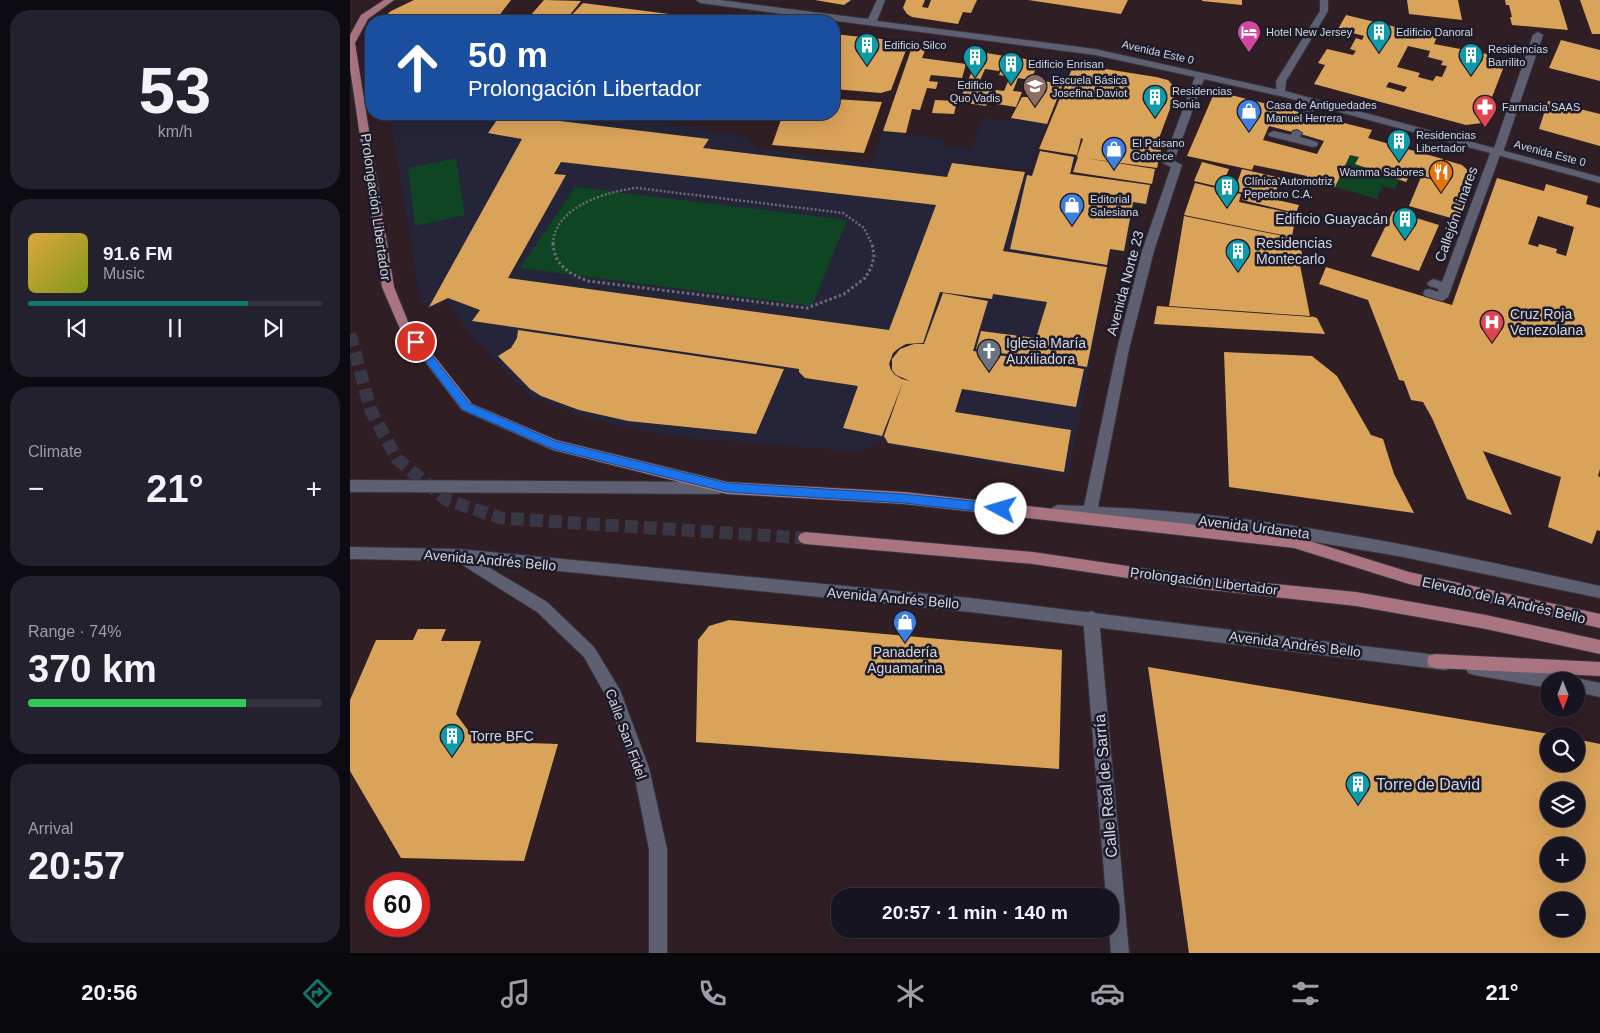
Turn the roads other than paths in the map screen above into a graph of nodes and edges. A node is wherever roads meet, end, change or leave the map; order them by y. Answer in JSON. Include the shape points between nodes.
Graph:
{"nodes":[{"id":1,"x":390,"y":0,"type":"edge"},
{"id":2,"x":700,"y":0,"type":"edge"},
{"id":3,"x":881,"y":0,"type":"edge"},
{"id":4,"x":1324,"y":0,"type":"edge"},
{"id":5,"x":367,"y":15,"type":"edge"},
{"id":6,"x":811,"y":15,"type":"edge"},
{"id":7,"x":365,"y":16,"type":"edge"},
{"id":8,"x":840,"y":19,"type":"edge"},
{"id":9,"x":870,"y":23,"type":"junction"},
{"id":10,"x":1538,"y":35,"type":"dead end"},
{"id":11,"x":351,"y":41,"type":"edge"},
{"id":12,"x":1201,"y":75,"type":"junction"},
{"id":13,"x":1280,"y":93,"type":"junction"},
{"id":14,"x":1313,"y":102,"type":"junction"},
{"id":15,"x":1307,"y":113,"type":"dead end"},
{"id":16,"x":1273,"y":134,"type":"dead end"},
{"id":17,"x":1296,"y":136,"type":"joint"},
{"id":18,"x":1314,"y":144,"type":"dead end"},
{"id":19,"x":1497,"y":151,"type":"junction"},
{"id":20,"x":1600,"y":180,"type":"edge"},
{"id":21,"x":1431,"y":288,"type":"dead end"},
{"id":22,"x":350,"y":486,"type":"edge"},
{"id":23,"x":727,"y":488,"type":"junction"},
{"id":24,"x":904,"y":498,"type":"junction"},
{"id":25,"x":1090,"y":511,"type":"junction"},
{"id":26,"x":805,"y":538,"type":"tunnel mouth"},
{"id":27,"x":350,"y":554,"type":"edge"},
{"id":28,"x":458,"y":555,"type":"junction"},
{"id":29,"x":1600,"y":592,"type":"edge"},
{"id":30,"x":1091,"y":618,"type":"junction"},
{"id":31,"x":1600,"y":621,"type":"edge"},
{"id":32,"x":1600,"y":647,"type":"edge"},
{"id":33,"x":1434,"y":661,"type":"junction"},
{"id":34,"x":1600,"y":669,"type":"edge"},
{"id":35,"x":1540,"y":679,"type":"edge"},
{"id":36,"x":1585,"y":688,"type":"edge"},
{"id":37,"x":1600,"y":690,"type":"edge"},
{"id":38,"x":658,"y":953,"type":"edge"},
{"id":39,"x":1120,"y":953,"type":"edge"}],
"edges":[{"from":1,"to":5,"type":"main road"},
{"from":2,"to":6,"type":"street","name":"Avenida Este 0"},
{"from":3,"to":9,"type":"street"},
{"from":4,"to":13,"type":"street","via":[[1324,11],[1281,81]]},
{"from":7,"to":11,"type":"main road"},
{"from":8,"to":9,"type":"street","name":"Avenida Este 0"},
{"from":9,"to":12,"type":"street","name":"Avenida Este 0","via":[[1095,52]]},
{"from":10,"to":19,"type":"street","name":"Callejón Linares"},
{"from":11,"to":23,"type":"main road","name":"Prolongación Libertador","via":[[388,287],[404,326],[467,407],[553,445]]},
{"from":12,"to":13,"type":"street","name":"Avenida Este 0"},
{"from":12,"to":25,"type":"street","name":"Avenida Norte 23","via":[[1168,163],[1176,165],[1148,251],[1123,349]]},
{"from":13,"to":14,"type":"street","name":"Avenida Este 0"},
{"from":14,"to":15,"type":"street"},
{"from":14,"to":19,"type":"street","name":"Avenida Este 0"},
{"from":16,"to":17,"type":"street"},
{"from":17,"to":18,"type":"lane"},
{"from":19,"to":20,"type":"street","name":"Avenida Este 0"},
{"from":19,"to":21,"type":"street","name":"Callejón Linares","via":[[1445,287]]},
{"from":22,"to":23,"type":"street"},
{"from":23,"to":24,"type":"main road"},
{"from":24,"to":25,"type":"street","name":"Avenida Urdaneta","via":[[1052,511]]},
{"from":24,"to":31,"type":"main road","name":"Elevado de la Andrés Bello","via":[[1294,542],[1409,578]]},
{"from":25,"to":29,"type":"street","name":"Avenida Urdaneta","via":[[1244,524],[1328,537],[1440,557]]},
{"from":26,"to":32,"type":"main road","name":"Prolongación Libertador","via":[[1033,558],[1202,583],[1356,599],[1486,622]]},
{"from":27,"to":28,"type":"street","name":"Avenida Andrés Bello"},
{"from":28,"to":30,"type":"street","name":"Avenida Andrés Bello"},
{"from":28,"to":38,"type":"street","name":"Calle San Fidel","via":[[542,607],[589,652],[614,695],[641,768],[658,849]]},
{"from":30,"to":33,"type":"street","name":"Avenida Andrés Bello"},
{"from":30,"to":39,"type":"street","name":"Calle Real de Sarría"},
{"from":33,"to":34,"type":"main road"},
{"from":33,"to":35,"type":"street"},
{"from":36,"to":37,"type":"street"}]}
